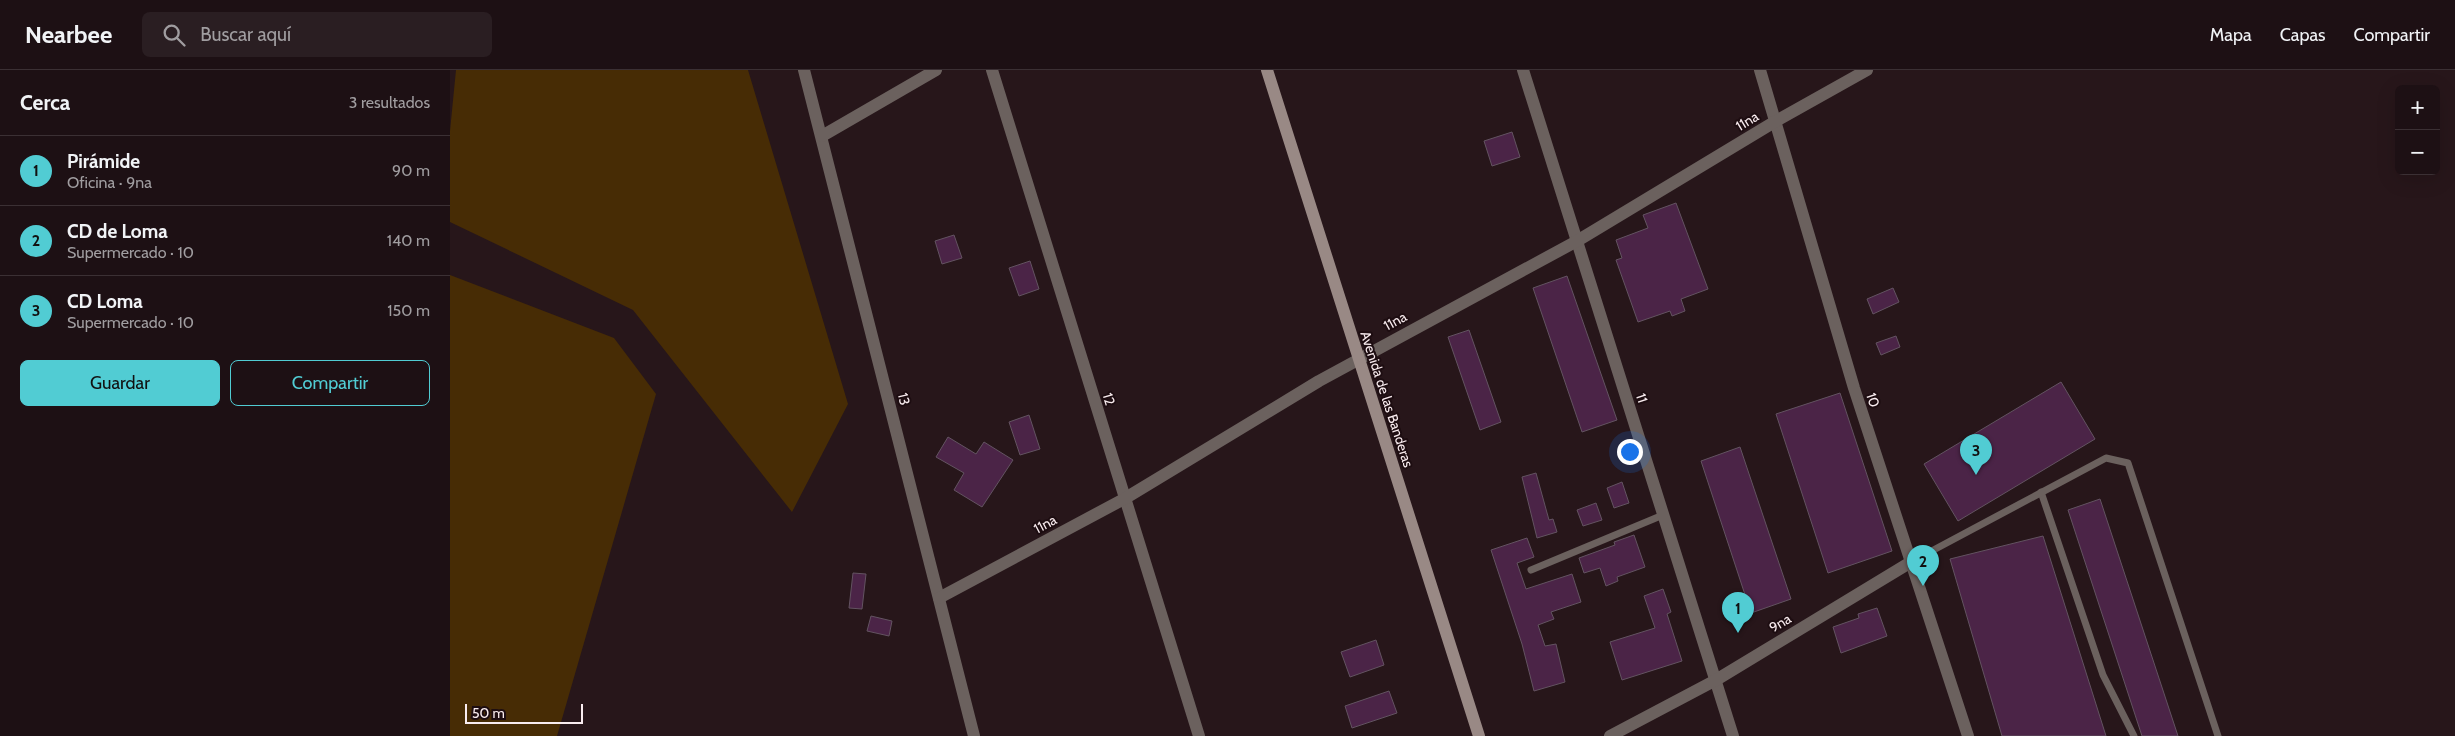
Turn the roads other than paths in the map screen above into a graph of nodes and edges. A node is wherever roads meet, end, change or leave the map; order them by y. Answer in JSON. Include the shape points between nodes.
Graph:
{"nodes":[{"id":1,"x":804,"y":70,"type":"edge"},
{"id":2,"x":936,"y":70,"type":"edge"},
{"id":3,"x":992,"y":70,"type":"edge"},
{"id":4,"x":1267,"y":70,"type":"edge"},
{"id":5,"x":1522,"y":70,"type":"edge"},
{"id":6,"x":1760,"y":70,"type":"edge"},
{"id":7,"x":1866,"y":70,"type":"edge"},
{"id":8,"x":1776,"y":121,"type":"junction"},
{"id":9,"x":822,"y":136,"type":"junction"},
{"id":10,"x":1577,"y":241,"type":"junction"},
{"id":11,"x":1359,"y":360,"type":"junction"},
{"id":12,"x":2042,"y":492,"type":"junction"},
{"id":13,"x":1124,"y":498,"type":"junction"},
{"id":14,"x":1664,"y":515,"type":"junction"},
{"id":15,"x":1911,"y":562,"type":"junction"},
{"id":16,"x":1531,"y":570,"type":"dead end"},
{"id":17,"x":939,"y":598,"type":"junction"},
{"id":18,"x":1716,"y":680,"type":"junction"},
{"id":19,"x":974,"y":736,"type":"edge"},
{"id":20,"x":1199,"y":736,"type":"edge"},
{"id":21,"x":1479,"y":736,"type":"edge"},
{"id":22,"x":1610,"y":736,"type":"edge"},
{"id":23,"x":1733,"y":736,"type":"edge"},
{"id":24,"x":1968,"y":736,"type":"edge"},
{"id":25,"x":2134,"y":736,"type":"edge"},
{"id":26,"x":2218,"y":736,"type":"edge"}],
"edges":[{"from":1,"to":9,"type":"street","name":"13"},
{"from":2,"to":9,"type":"street"},
{"from":3,"to":13,"type":"street","name":"12"},
{"from":4,"to":11,"type":"street","name":"Avenida de las Banderas"},
{"from":5,"to":10,"type":"street","name":"11"},
{"from":6,"to":8,"type":"street","name":"10"},
{"from":7,"to":8,"type":"street","name":"11na"},
{"from":8,"to":10,"type":"street","name":"11na"},
{"from":8,"to":15,"type":"street","name":"10","via":[[1854,388]]},
{"from":9,"to":17,"type":"street","name":"13"},
{"from":10,"to":11,"type":"street","name":"11na"},
{"from":10,"to":14,"type":"street","name":"11"},
{"from":11,"to":13,"type":"street","name":"11na"},
{"from":11,"to":21,"type":"street","name":"Avenida de las Banderas"},
{"from":12,"to":15,"type":"lane"},
{"from":12,"to":25,"type":"lane","via":[[2104,675]]},
{"from":12,"to":26,"type":"lane","via":[[2106,458],[2128,463]]},
{"from":13,"to":17,"type":"street","name":"11na"},
{"from":13,"to":20,"type":"street","name":"12"},
{"from":14,"to":16,"type":"lane"},
{"from":14,"to":18,"type":"street","name":"11"},
{"from":15,"to":18,"type":"street","name":"9na"},
{"from":15,"to":24,"type":"street","name":"10"},
{"from":17,"to":19,"type":"street","name":"13"},
{"from":18,"to":22,"type":"street","name":"9na"},
{"from":18,"to":23,"type":"street","name":"11"}]}
